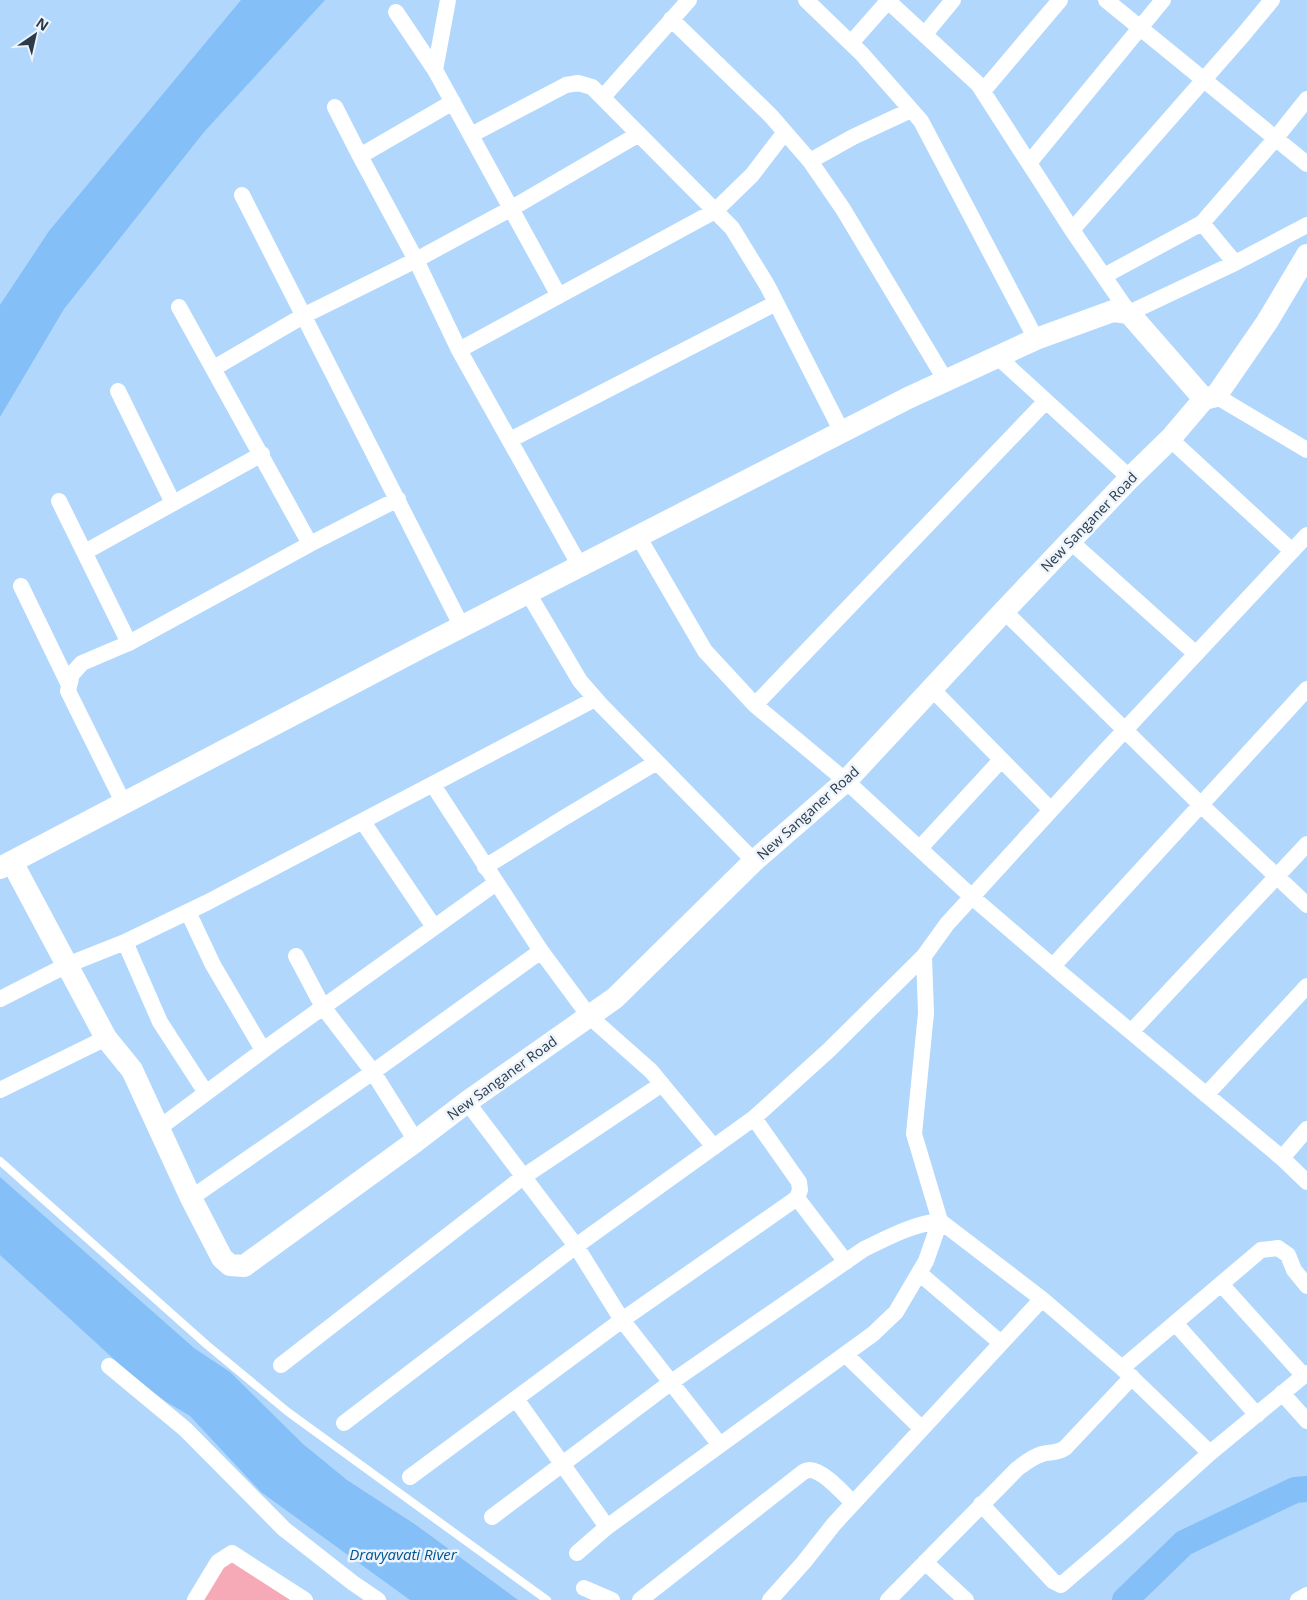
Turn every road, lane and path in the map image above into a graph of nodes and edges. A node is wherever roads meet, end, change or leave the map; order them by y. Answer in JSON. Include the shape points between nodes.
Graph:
{"nodes":[{"id":1,"x":448,"y":0,"type":"edge"},
{"id":2,"x":689,"y":0,"type":"edge"},
{"id":3,"x":806,"y":0,"type":"edge"},
{"id":4,"x":888,"y":0,"type":"edge"},
{"id":5,"x":953,"y":0,"type":"edge"},
{"id":6,"x":1060,"y":0,"type":"edge"},
{"id":7,"x":1106,"y":0,"type":"edge"},
{"id":8,"x":1163,"y":0,"type":"edge"},
{"id":9,"x":1272,"y":0,"type":"edge"},
{"id":10,"x":396,"y":12,"type":"dead end"},
{"id":11,"x":671,"y":19,"type":"junction"},
{"id":12,"x":1139,"y":28,"type":"junction"},
{"id":13,"x":925,"y":34,"type":"junction"},
{"id":14,"x":851,"y":43,"type":"junction"},
{"id":15,"x":435,"y":70,"type":"junction"},
{"id":16,"x":1203,"y":81,"type":"junction"},
{"id":17,"x":983,"y":91,"type":"junction"},
{"id":18,"x":603,"y":97,"type":"junction"},
{"id":19,"x":1307,"y":99,"type":"edge"},
{"id":20,"x":453,"y":102,"type":"junction"},
{"id":21,"x":335,"y":107,"type":"dead end"},
{"id":22,"x":911,"y":110,"type":"junction"},
{"id":23,"x":785,"y":132,"type":"junction"},
{"id":24,"x":639,"y":134,"type":"junction"},
{"id":25,"x":471,"y":135,"type":"junction"},
{"id":26,"x":1275,"y":139,"type":"junction"},
{"id":27,"x":360,"y":156,"type":"junction"},
{"id":28,"x":810,"y":161,"type":"junction"},
{"id":29,"x":1029,"y":163,"type":"junction"},
{"id":30,"x":1307,"y":164,"type":"edge"},
{"id":31,"x":242,"y":194,"type":"dead end"},
{"id":32,"x":512,"y":208,"type":"junction"},
{"id":33,"x":715,"y":211,"type":"junction"},
{"id":34,"x":1202,"y":223,"type":"junction"},
{"id":35,"x":1307,"y":225,"type":"edge"},
{"id":36,"x":1072,"y":230,"type":"junction"},
{"id":37,"x":1307,"y":255,"type":"edge"},
{"id":38,"x":416,"y":260,"type":"junction"},
{"id":39,"x":1235,"y":263,"type":"junction"},
{"id":40,"x":1104,"y":276,"type":"junction"},
{"id":41,"x":559,"y":296,"type":"junction"},
{"id":42,"x":776,"y":303,"type":"junction"},
{"id":43,"x":179,"y":306,"type":"dead end"},
{"id":44,"x":1129,"y":313,"type":"junction"},
{"id":45,"x":303,"y":316,"type":"junction"},
{"id":46,"x":1036,"y":339,"type":"junction"},
{"id":47,"x":459,"y":350,"type":"junction"},
{"id":48,"x":998,"y":357,"type":"junction"},
{"id":49,"x":214,"y":368,"type":"junction"},
{"id":50,"x":946,"y":381,"type":"junction"},
{"id":51,"x":118,"y":391,"type":"dead end"},
{"id":52,"x":1210,"y":398,"type":"junction"},
{"id":53,"x":1046,"y":401,"type":"junction"},
{"id":54,"x":842,"y":432,"type":"junction"},
{"id":55,"x":510,"y":440,"type":"junction"},
{"id":56,"x":1170,"y":440,"type":"junction"},
{"id":57,"x":1307,"y":449,"type":"edge"},
{"id":58,"x":262,"y":454,"type":"junction"},
{"id":59,"x":1130,"y":478,"type":"junction"},
{"id":60,"x":398,"y":499,"type":"junction"},
{"id":61,"x":59,"y":501,"type":"dead end"},
{"id":62,"x":173,"y":503,"type":"junction"},
{"id":63,"x":1307,"y":535,"type":"edge"},
{"id":64,"x":638,"y":536,"type":"junction"},
{"id":65,"x":1070,"y":541,"type":"junction"},
{"id":66,"x":310,"y":544,"type":"junction"},
{"id":67,"x":1292,"y":551,"type":"junction"},
{"id":68,"x":85,"y":552,"type":"junction"},
{"id":69,"x":580,"y":566,"type":"junction"},
{"id":70,"x":21,"y":586,"type":"dead end"},
{"id":71,"x":528,"y":593,"type":"junction"},
{"id":72,"x":1004,"y":611,"type":"junction"},
{"id":73,"x":462,"y":627,"type":"junction"},
{"id":74,"x":129,"y":643,"type":"junction"},
{"id":75,"x":1196,"y":654,"type":"junction"},
{"id":76,"x":69,"y":685,"type":"junction"},
{"id":77,"x":931,"y":688,"type":"junction"},
{"id":78,"x":1307,"y":690,"type":"edge"},
{"id":79,"x":595,"y":699,"type":"junction"},
{"id":80,"x":755,"y":705,"type":"junction"},
{"id":81,"x":1125,"y":730,"type":"junction"},
{"id":82,"x":1001,"y":760,"type":"junction"},
{"id":83,"x":657,"y":762,"type":"junction"},
{"id":84,"x":846,"y":781,"type":"junction"},
{"id":85,"x":433,"y":785,"type":"junction"},
{"id":86,"x":124,"y":804,"type":"junction"},
{"id":87,"x":1200,"y":805,"type":"junction"},
{"id":88,"x":1051,"y":810,"type":"junction"},
{"id":89,"x":363,"y":822,"type":"junction"},
{"id":90,"x":1307,"y":844,"type":"edge"},
{"id":91,"x":920,"y":848,"type":"junction"},
{"id":92,"x":754,"y":861,"type":"junction"},
{"id":93,"x":6,"y":865,"type":"edge"},
{"id":94,"x":485,"y":867,"type":"junction"},
{"id":95,"x":1277,"y":877,"type":"junction"},
{"id":96,"x":496,"y":883,"type":"junction"},
{"id":97,"x":972,"y":897,"type":"junction"},
{"id":98,"x":1307,"y":905,"type":"edge"},
{"id":99,"x":188,"y":912,"type":"junction"},
{"id":100,"x":434,"y":928,"type":"junction"},
{"id":101,"x":125,"y":942,"type":"junction"},
{"id":102,"x":541,"y":951,"type":"junction"},
{"id":103,"x":296,"y":956,"type":"dead end"},
{"id":104,"x":924,"y":956,"type":"junction"},
{"id":105,"x":67,"y":966,"type":"junction"},
{"id":106,"x":1053,"y":966,"type":"junction"},
{"id":107,"x":1307,"y":986,"type":"edge"},
{"id":108,"x":0,"y":999,"type":"edge"},
{"id":109,"x":323,"y":1007,"type":"junction"},
{"id":110,"x":589,"y":1016,"type":"junction"},
{"id":111,"x":1131,"y":1032,"type":"junction"},
{"id":112,"x":106,"y":1038,"type":"junction"},
{"id":113,"x":263,"y":1050,"type":"junction"},
{"id":114,"x":373,"y":1072,"type":"junction"},
{"id":115,"x":662,"y":1084,"type":"junction"},
{"id":116,"x":0,"y":1090,"type":"edge"},
{"id":117,"x":206,"y":1093,"type":"junction"},
{"id":118,"x":1206,"y":1095,"type":"junction"},
{"id":119,"x":466,"y":1102,"type":"junction"},
{"id":120,"x":754,"y":1118,"type":"junction"},
{"id":121,"x":160,"y":1128,"type":"junction"},
{"id":122,"x":1307,"y":1130,"type":"edge"},
{"id":123,"x":416,"y":1141,"type":"junction"},
{"id":124,"x":714,"y":1147,"type":"junction"},
{"id":125,"x":1282,"y":1158,"type":"junction"},
{"id":126,"x":0,"y":1161,"type":"edge"},
{"id":127,"x":523,"y":1177,"type":"junction"},
{"id":128,"x":1307,"y":1182,"type":"edge"},
{"id":129,"x":191,"y":1198,"type":"junction"},
{"id":130,"x":797,"y":1198,"type":"junction"},
{"id":131,"x":940,"y":1221,"type":"junction"},
{"id":132,"x":576,"y":1246,"type":"junction"},
{"id":133,"x":846,"y":1262,"type":"junction"},
{"id":134,"x":919,"y":1273,"type":"junction"},
{"id":135,"x":1222,"y":1284,"type":"junction"},
{"id":136,"x":1307,"y":1286,"type":"edge"},
{"id":137,"x":1042,"y":1299,"type":"junction"},
{"id":138,"x":622,"y":1320,"type":"junction"},
{"id":139,"x":1175,"y":1323,"type":"junction"},
{"id":140,"x":1001,"y":1343,"type":"junction"},
{"id":141,"x":845,"y":1354,"type":"junction"},
{"id":142,"x":281,"y":1365,"type":"dead end"},
{"id":143,"x":108,"y":1366,"type":"dead end"},
{"id":144,"x":1127,"y":1373,"type":"junction"},
{"id":145,"x":1305,"y":1374,"type":"edge"},
{"id":146,"x":670,"y":1383,"type":"junction"},
{"id":147,"x":1282,"y":1393,"type":"junction"},
{"id":148,"x":516,"y":1399,"type":"junction"},
{"id":149,"x":1256,"y":1416,"type":"junction"},
{"id":150,"x":1307,"y":1421,"type":"edge"},
{"id":151,"x":344,"y":1423,"type":"dead end"},
{"id":152,"x":922,"y":1429,"type":"junction"},
{"id":153,"x":720,"y":1445,"type":"junction"},
{"id":154,"x":1210,"y":1453,"type":"junction"},
{"id":155,"x":563,"y":1463,"type":"junction"},
{"id":156,"x":410,"y":1476,"type":"dead end"},
{"id":157,"x":853,"y":1503,"type":"junction"},
{"id":158,"x":981,"y":1504,"type":"junction"},
{"id":159,"x":492,"y":1517,"type":"dead end"},
{"id":160,"x":607,"y":1527,"type":"junction"},
{"id":161,"x":577,"y":1553,"type":"dead end"},
{"id":162,"x":925,"y":1562,"type":"junction"},
{"id":163,"x":584,"y":1588,"type":"dead end"},
{"id":164,"x":1307,"y":1595,"type":"edge"},
{"id":165,"x":195,"y":1600,"type":"edge"},
{"id":166,"x":305,"y":1600,"type":"edge"},
{"id":167,"x":378,"y":1600,"type":"edge"},
{"id":168,"x":547,"y":1600,"type":"edge"},
{"id":169,"x":612,"y":1600,"type":"edge"},
{"id":170,"x":640,"y":1600,"type":"edge"},
{"id":171,"x":770,"y":1600,"type":"edge"},
{"id":172,"x":888,"y":1600,"type":"edge"},
{"id":173,"x":966,"y":1600,"type":"edge"},
{"id":174,"x":1298,"y":1600,"type":"edge"}],
"edges":[{"from":1,"to":15,"type":"street"},
{"from":2,"to":11,"type":"street"},
{"from":3,"to":14,"type":"street"},
{"from":4,"to":13,"type":"street"},
{"from":4,"to":14,"type":"street"},
{"from":5,"to":13,"type":"street"},
{"from":6,"to":17,"type":"street"},
{"from":7,"to":12,"type":"street"},
{"from":8,"to":12,"type":"street"},
{"from":9,"to":16,"type":"street"},
{"from":10,"to":15,"type":"street"},
{"from":11,"to":18,"type":"street"},
{"from":11,"to":23,"type":"street"},
{"from":12,"to":16,"type":"street"},
{"from":12,"to":29,"type":"street"},
{"from":13,"to":17,"type":"street"},
{"from":14,"to":22,"type":"street"},
{"from":15,"to":20,"type":"street"},
{"from":16,"to":26,"type":"street"},
{"from":16,"to":36,"type":"street"},
{"from":17,"to":29,"type":"street"},
{"from":18,"to":24,"type":"street"},
{"from":18,"to":25,"type":"street","via":[[592,87],[578,83],[566,85]]},
{"from":19,"to":26,"type":"street"},
{"from":20,"to":25,"type":"street"},
{"from":20,"to":27,"type":"street"},
{"from":21,"to":27,"type":"street"},
{"from":22,"to":28,"type":"street"},
{"from":22,"to":46,"type":"street","via":[[921,121]]},
{"from":23,"to":28,"type":"street"},
{"from":23,"to":33,"type":"street","via":[[752,175]]},
{"from":24,"to":32,"type":"street"},
{"from":24,"to":33,"type":"street"},
{"from":25,"to":32,"type":"street"},
{"from":26,"to":30,"type":"street"},
{"from":26,"to":34,"type":"street"},
{"from":27,"to":38,"type":"street"},
{"from":28,"to":50,"type":"street","via":[[843,209]]},
{"from":29,"to":36,"type":"street"},
{"from":31,"to":45,"type":"street"},
{"from":32,"to":38,"type":"street"},
{"from":32,"to":41,"type":"street"},
{"from":33,"to":41,"type":"street"},
{"from":33,"to":42,"type":"street","via":[[732,228]]},
{"from":34,"to":39,"type":"street"},
{"from":34,"to":40,"type":"street"},
{"from":35,"to":39,"type":"street"},
{"from":36,"to":40,"type":"street"},
{"from":37,"to":52,"type":"street","name":"New Sanganer Road","via":[[1267,322]]},
{"from":38,"to":45,"type":"street"},
{"from":38,"to":47,"type":"street"},
{"from":39,"to":44,"type":"street"},
{"from":40,"to":44,"type":"street"},
{"from":41,"to":47,"type":"street"},
{"from":42,"to":54,"type":"street"},
{"from":42,"to":55,"type":"street"},
{"from":43,"to":49,"type":"street"},
{"from":44,"to":46,"type":"street","via":[[1113,311]]},
{"from":44,"to":52,"type":"street"},
{"from":45,"to":49,"type":"street"},
{"from":45,"to":60,"type":"street"},
{"from":46,"to":48,"type":"street"},
{"from":47,"to":55,"type":"street"},
{"from":48,"to":50,"type":"street"},
{"from":48,"to":53,"type":"street"},
{"from":49,"to":58,"type":"street"},
{"from":50,"to":54,"type":"street"},
{"from":51,"to":62,"type":"street"},
{"from":52,"to":56,"type":"street","name":"New Sanganer Road"},
{"from":52,"to":57,"type":"street"},
{"from":53,"to":59,"type":"street"},
{"from":53,"to":80,"type":"street"},
{"from":54,"to":64,"type":"street"},
{"from":55,"to":69,"type":"street"},
{"from":56,"to":59,"type":"street","name":"New Sanganer Road"},
{"from":56,"to":67,"type":"street"},
{"from":58,"to":62,"type":"street"},
{"from":58,"to":66,"type":"street"},
{"from":59,"to":65,"type":"street","name":"New Sanganer Road"},
{"from":60,"to":66,"type":"street"},
{"from":60,"to":73,"type":"street"},
{"from":61,"to":68,"type":"street"},
{"from":62,"to":68,"type":"street"},
{"from":63,"to":67,"type":"street"},
{"from":64,"to":69,"type":"street"},
{"from":64,"to":80,"type":"street","via":[[705,652]]},
{"from":65,"to":72,"type":"street","name":"New Sanganer Road"},
{"from":65,"to":75,"type":"street"},
{"from":66,"to":74,"type":"street"},
{"from":67,"to":75,"type":"street"},
{"from":68,"to":74,"type":"street"},
{"from":69,"to":71,"type":"street"},
{"from":70,"to":76,"type":"street"},
{"from":71,"to":73,"type":"street"},
{"from":71,"to":79,"type":"street","via":[[580,681]]},
{"from":72,"to":77,"type":"street","name":"New Sanganer Road"},
{"from":72,"to":81,"type":"street"},
{"from":73,"to":86,"type":"street"},
{"from":74,"to":76,"type":"street","via":[[82,663],[72,674]]},
{"from":75,"to":81,"type":"street"},
{"from":76,"to":86,"type":"street","via":[[68,691]]},
{"from":77,"to":82,"type":"street"},
{"from":77,"to":84,"type":"street","name":"New Sanganer Road"},
{"from":78,"to":87,"type":"street"},
{"from":79,"to":83,"type":"street"},
{"from":79,"to":85,"type":"street"},
{"from":80,"to":84,"type":"street"},
{"from":81,"to":87,"type":"street"},
{"from":81,"to":88,"type":"street"},
{"from":82,"to":88,"type":"street"},
{"from":82,"to":91,"type":"street"},
{"from":83,"to":92,"type":"street"},
{"from":83,"to":94,"type":"street"},
{"from":84,"to":91,"type":"street"},
{"from":84,"to":92,"type":"street","name":"New Sanganer Road"},
{"from":85,"to":89,"type":"street"},
{"from":85,"to":94,"type":"street"},
{"from":86,"to":93,"type":"street"},
{"from":87,"to":95,"type":"street"},
{"from":87,"to":106,"type":"street"},
{"from":88,"to":97,"type":"street"},
{"from":89,"to":99,"type":"street"},
{"from":89,"to":100,"type":"street"},
{"from":90,"to":95,"type":"street"},
{"from":91,"to":97,"type":"street"},
{"from":92,"to":110,"type":"street","name":"New Sanganer Road","via":[[615,998]]},
{"from":93,"to":105,"type":"street"},
{"from":94,"to":96,"type":"street"},
{"from":95,"to":98,"type":"street"},
{"from":95,"to":111,"type":"street"},
{"from":96,"to":100,"type":"street"},
{"from":96,"to":102,"type":"street"},
{"from":97,"to":104,"type":"street"},
{"from":97,"to":106,"type":"street"},
{"from":99,"to":101,"type":"street"},
{"from":99,"to":113,"type":"street","via":[[213,965]]},
{"from":100,"to":109,"type":"street"},
{"from":101,"to":105,"type":"street"},
{"from":101,"to":117,"type":"street","via":[[160,1022]]},
{"from":102,"to":110,"type":"street"},
{"from":102,"to":114,"type":"street"},
{"from":103,"to":109,"type":"street"},
{"from":104,"to":120,"type":"street","via":[[830,1050]]},
{"from":104,"to":131,"type":"street","via":[[926,1013],[914,1134]]},
{"from":105,"to":108,"type":"street"},
{"from":105,"to":112,"type":"street"},
{"from":106,"to":111,"type":"street"},
{"from":107,"to":118,"type":"street"},
{"from":109,"to":113,"type":"street"},
{"from":109,"to":114,"type":"street"},
{"from":110,"to":115,"type":"street"},
{"from":110,"to":119,"type":"street","name":"New Sanganer Road"},
{"from":111,"to":118,"type":"street"},
{"from":112,"to":116,"type":"street"},
{"from":112,"to":121,"type":"street","via":[[132,1070]]},
{"from":113,"to":117,"type":"street"},
{"from":114,"to":123,"type":"street"},
{"from":114,"to":129,"type":"street"},
{"from":115,"to":124,"type":"street"},
{"from":115,"to":127,"type":"street"},
{"from":117,"to":121,"type":"street"},
{"from":118,"to":125,"type":"street"},
{"from":119,"to":123,"type":"street","name":"New Sanganer Road"},
{"from":119,"to":127,"type":"street"},
{"from":120,"to":124,"type":"street"},
{"from":120,"to":130,"type":"street","via":[[799,1182]]},
{"from":121,"to":129,"type":"street"},
{"from":122,"to":125,"type":"street"},
{"from":123,"to":129,"type":"street","name":"New Sanganer Road","via":[[244,1266],[230,1265],[222,1258]]},
{"from":124,"to":132,"type":"street"},
{"from":125,"to":128,"type":"street"},
{"from":126,"to":168,"type":"lane","via":[[207,1345],[288,1412]]},
{"from":127,"to":132,"type":"street"},
{"from":127,"to":142,"type":"street"},
{"from":130,"to":133,"type":"street"},
{"from":130,"to":138,"type":"street"},
{"from":131,"to":133,"type":"street","via":[[898,1232]]},
{"from":131,"to":134,"type":"street"},
{"from":131,"to":137,"type":"street"},
{"from":132,"to":138,"type":"street"},
{"from":132,"to":151,"type":"street"},
{"from":133,"to":146,"type":"street"},
{"from":134,"to":140,"type":"street"},
{"from":134,"to":141,"type":"street","via":[[896,1312]]},
{"from":135,"to":136,"type":"street","via":[[1261,1250],[1278,1248],[1288,1255],[1294,1270]]},
{"from":135,"to":139,"type":"street"},
{"from":135,"to":145,"type":"street"},
{"from":137,"to":140,"type":"street"},
{"from":137,"to":144,"type":"street"},
{"from":138,"to":146,"type":"street"},
{"from":138,"to":148,"type":"street"},
{"from":139,"to":144,"type":"street"},
{"from":139,"to":149,"type":"street"},
{"from":140,"to":152,"type":"street"},
{"from":141,"to":152,"type":"street"},
{"from":141,"to":153,"type":"street"},
{"from":143,"to":167,"type":"street","via":[[185,1429],[284,1529]]},
{"from":144,"to":154,"type":"street"},
{"from":144,"to":158,"type":"street","via":[[1065,1448],[1032,1458]]},
{"from":145,"to":147,"type":"street"},
{"from":146,"to":153,"type":"street"},
{"from":146,"to":155,"type":"street"},
{"from":147,"to":149,"type":"street"},
{"from":147,"to":150,"type":"street"},
{"from":148,"to":155,"type":"street"},
{"from":148,"to":156,"type":"street"},
{"from":149,"to":154,"type":"street"},
{"from":152,"to":157,"type":"street"},
{"from":153,"to":160,"type":"street"},
{"from":154,"to":158,"type":"street","via":[[1061,1585],[1053,1581]]},
{"from":155,"to":159,"type":"street"},
{"from":155,"to":160,"type":"street"},
{"from":157,"to":170,"type":"street","via":[[834,1484],[816,1471],[808,1470]]},
{"from":157,"to":171,"type":"street"},
{"from":158,"to":162,"type":"street"},
{"from":160,"to":161,"type":"street"},
{"from":162,"to":172,"type":"street"},
{"from":162,"to":173,"type":"street"},
{"from":163,"to":169,"type":"street"},
{"from":164,"to":174,"type":"street"},
{"from":165,"to":166,"type":"street","via":[[218,1562],[232,1553]]}]}
